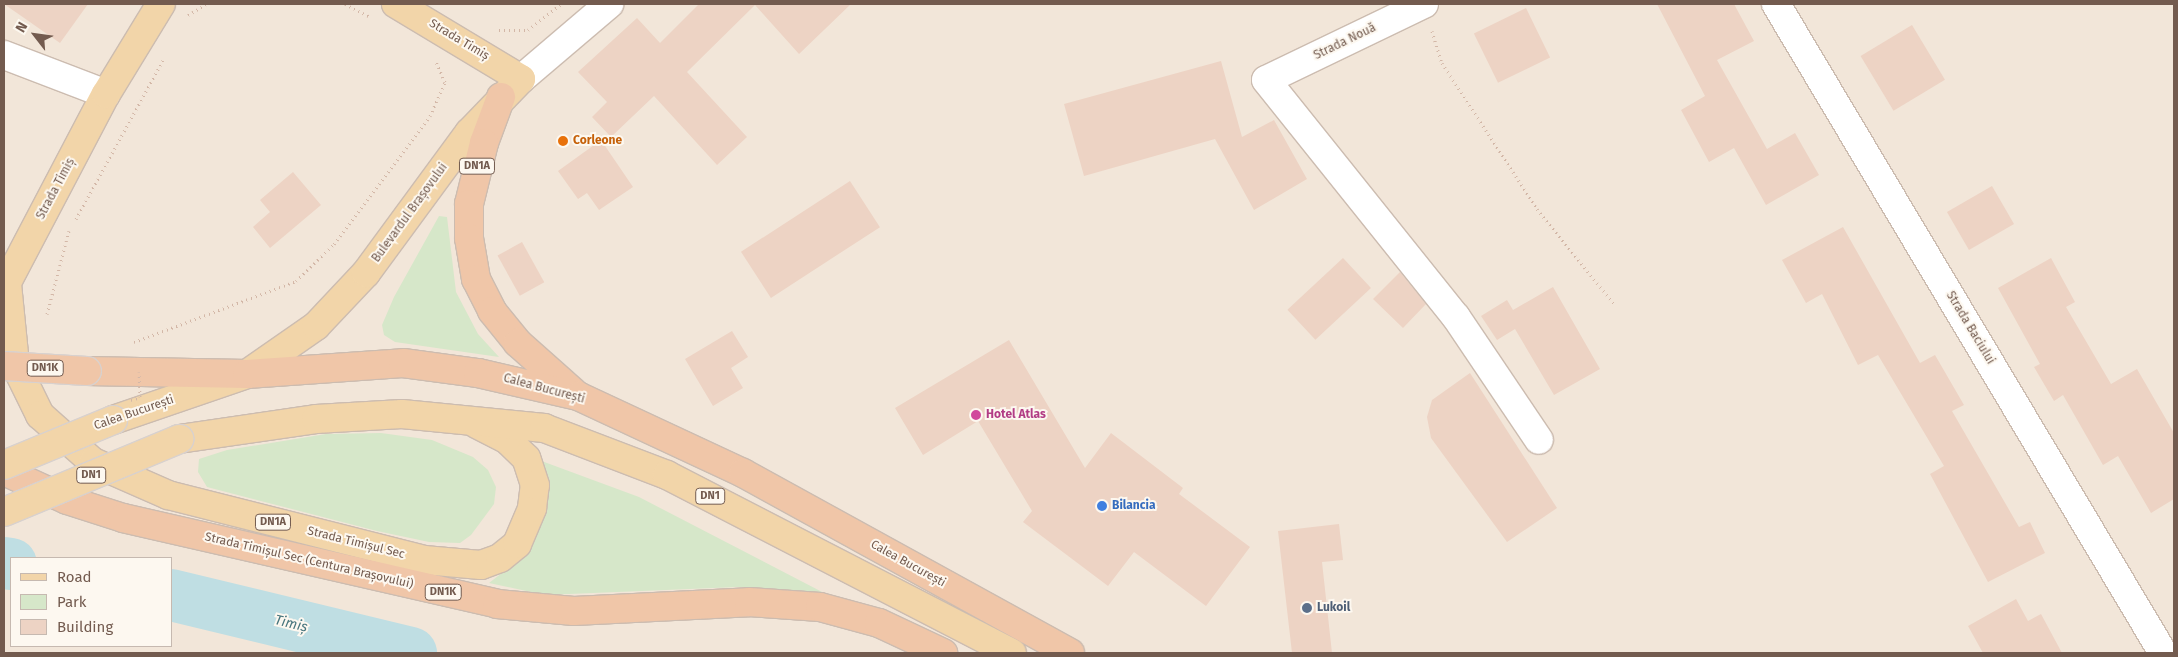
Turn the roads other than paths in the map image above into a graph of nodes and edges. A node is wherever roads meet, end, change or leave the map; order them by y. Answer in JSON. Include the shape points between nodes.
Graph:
{"nodes":[{"id":1,"x":161,"y":4,"type":"edge"},
{"id":2,"x":396,"y":4,"type":"edge"},
{"id":3,"x":609,"y":4,"type":"edge"},
{"id":4,"x":1776,"y":4,"type":"edge"},
{"id":5,"x":1426,"y":12,"type":"edge"},
{"id":6,"x":4,"y":55,"type":"edge"},
{"id":7,"x":521,"y":79,"type":"junction"},
{"id":8,"x":106,"y":94,"type":"junction"},
{"id":9,"x":501,"y":97,"type":"junction"},
{"id":10,"x":5,"y":286,"type":"edge"},
{"id":11,"x":8,"y":367,"type":"edge"},
{"id":12,"x":247,"y":374,"type":"junction"},
{"id":13,"x":578,"y":396,"type":"junction"},
{"id":14,"x":465,"y":417,"type":"junction"},
{"id":15,"x":1539,"y":440,"type":"dead end"},
{"id":16,"x":4,"y":455,"type":"edge"},
{"id":17,"x":9,"y":471,"type":"edge"},
{"id":18,"x":4,"y":512,"type":"edge"},
{"id":19,"x":943,"y":653,"type":"edge"},
{"id":20,"x":1012,"y":653,"type":"edge"},
{"id":21,"x":1070,"y":653,"type":"edge"},
{"id":22,"x":2163,"y":653,"type":"edge"}],
"edges":[{"from":1,"to":8,"type":"main road","name":"Strada Timiș","number":"DN1A"},
{"from":2,"to":7,"type":"main road","name":"Strada Timiș"},
{"from":3,"to":7,"type":"street","name":"Bulevardul Brașovului"},
{"from":4,"to":22,"type":"street","name":"Strada Baciului"},
{"from":5,"to":15,"type":"street","name":"Strada Nouă","via":[[1266,80],[1456,317]]},
{"from":6,"to":8,"type":"street"},
{"from":7,"to":9,"type":"main road","name":"Bulevardul Brașovului","number":"DN1A"},
{"from":8,"to":10,"type":"main road","name":"Strada Timiș","number":"DN1A"},
{"from":9,"to":12,"type":"main road","name":"Bulevardul Brașovului","number":"DN1A","via":[[341,302],[281,353]]},
{"from":9,"to":13,"type":"highway","number":"DN1A","via":[[484,142],[470,204],[468,238],[476,279],[492,312],[518,343]]},
{"from":10,"to":11,"type":"main road","name":"Strada Timișul Sec","number":"DN1A"},
{"from":11,"to":12,"type":"highway","number":"DN1K","bridge":true,"via":[[87,371],[138,362]]},
{"from":11,"to":14,"type":"main road","name":"Strada Timișul Sec","number":"DN1A","via":[[40,415],[93,462],[127,480],[168,496],[406,556],[481,565],[500,558],[517,544],[532,508],[535,485],[526,458],[506,439]]},
{"from":12,"to":13,"type":"highway","name":"Calea București","via":[[403,363],[478,372]]},
{"from":12,"to":17,"type":"main road","name":"Calea București","bridge":true,"via":[[113,420]]},
{"from":13,"to":21,"type":"highway","name":"Calea București","via":[[760,482]]},
{"from":14,"to":18,"type":"main road","number":"DN1","bridge":true,"via":[[402,414],[316,419],[179,440]]},
{"from":14,"to":20,"type":"main road","number":"DN1","via":[[544,428],[622,454],[768,524]]},
{"from":16,"to":17,"type":"main road"},
{"from":17,"to":19,"type":"highway","name":"Strada Timișul Sec (Centura Brașovului)","number":"DN1K","via":[[123,518],[497,604],[574,611],[749,602],[810,605],[879,624]]}]}
